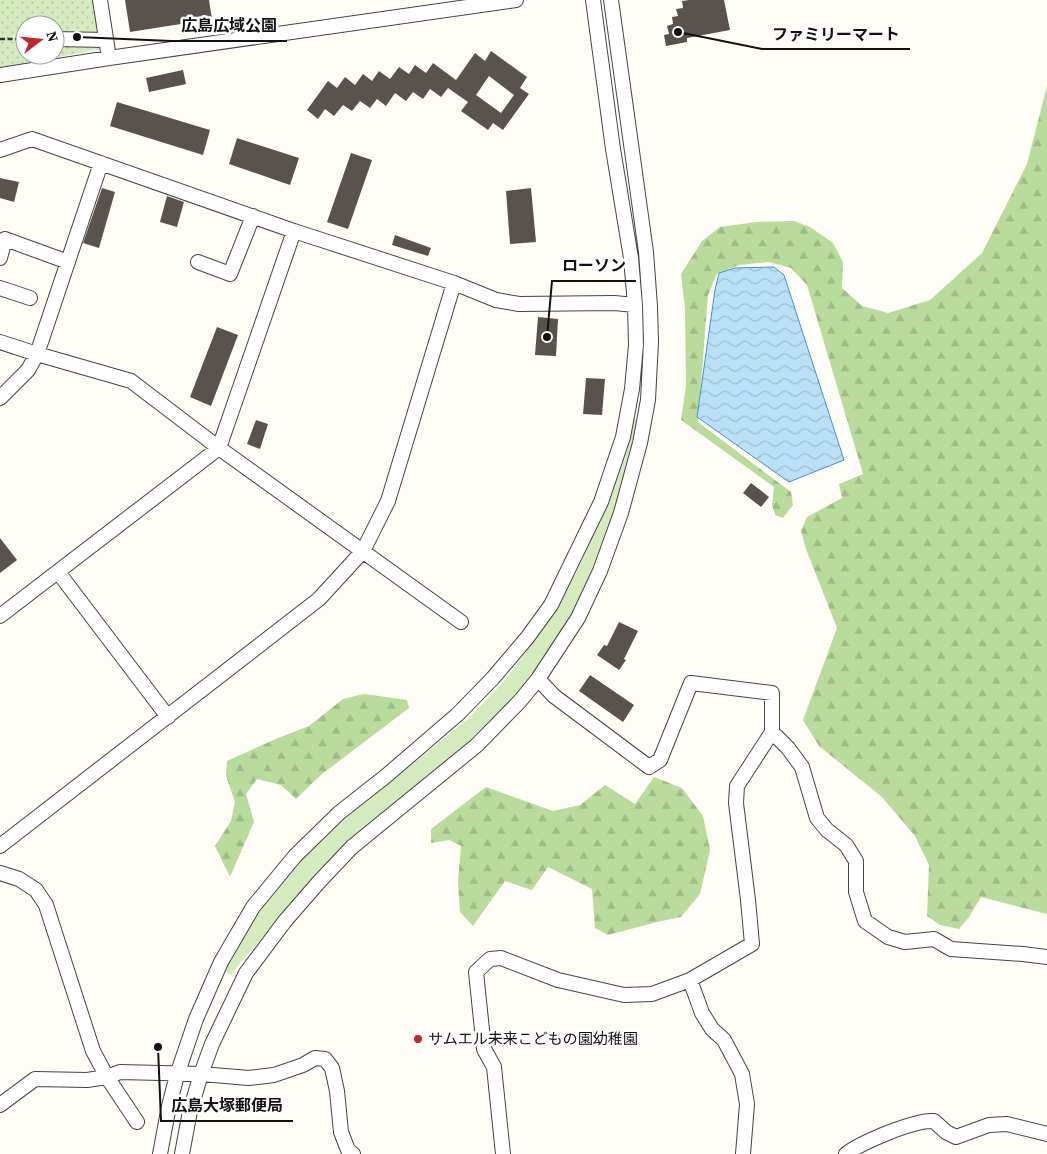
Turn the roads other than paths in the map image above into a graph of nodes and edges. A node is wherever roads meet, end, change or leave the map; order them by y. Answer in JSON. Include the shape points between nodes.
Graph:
{"nodes":[{"id":1,"x":100,"y":0,"type":"edge"},
{"id":2,"x":516,"y":0,"type":"edge"},
{"id":3,"x":593,"y":0,"type":"edge"},
{"id":4,"x":610,"y":0,"type":"edge"},
{"id":5,"x":65,"y":39,"type":"edge"},
{"id":6,"x":106,"y":40,"type":"junction"},
{"id":7,"x":109,"y":58,"type":"junction"},
{"id":8,"x":0,"y":75,"type":"edge"},
{"id":9,"x":0,"y":150,"type":"edge"},
{"id":10,"x":101,"y":163,"type":"junction"},
{"id":11,"x":253,"y":216,"type":"junction"},
{"id":12,"x":294,"y":231,"type":"junction"},
{"id":13,"x":0,"y":258,"type":"edge"},
{"id":14,"x":68,"y":262,"type":"junction"},
{"id":15,"x":198,"y":262,"type":"dead end"},
{"id":16,"x":454,"y":283,"type":"junction"},
{"id":17,"x":0,"y":288,"type":"edge"},
{"id":18,"x":30,"y":298,"type":"dead end"},
{"id":19,"x":635,"y":305,"type":"junction"},
{"id":20,"x":0,"y":342,"type":"edge"},
{"id":21,"x":38,"y":354,"type":"junction"},
{"id":22,"x":0,"y":398,"type":"edge"},
{"id":23,"x":219,"y":448,"type":"junction"},
{"id":24,"x":362,"y":550,"type":"junction"},
{"id":25,"x":58,"y":572,"type":"junction"},
{"id":26,"x":0,"y":616,"type":"edge"},
{"id":27,"x":461,"y":622,"type":"dead end"},
{"id":28,"x":538,"y":679,"type":"junction"},
{"id":29,"x":168,"y":717,"type":"junction"},
{"id":30,"x":772,"y":732,"type":"junction"},
{"id":31,"x":0,"y":846,"type":"edge"},
{"id":32,"x":0,"y":873,"type":"edge"},
{"id":33,"x":1047,"y":957,"type":"edge"},
{"id":34,"x":690,"y":980,"type":"junction"},
{"id":35,"x":177,"y":1074,"type":"junction"},
{"id":36,"x":201,"y":1074,"type":"junction"},
{"id":37,"x":107,"y":1078,"type":"junction"},
{"id":38,"x":0,"y":1105,"type":"edge"},
{"id":39,"x":137,"y":1122,"type":"dead end"},
{"id":40,"x":1047,"y":1134,"type":"edge"},
{"id":41,"x":160,"y":1154,"type":"edge"},
{"id":42,"x":182,"y":1154,"type":"edge"},
{"id":43,"x":353,"y":1154,"type":"edge"},
{"id":44,"x":503,"y":1154,"type":"edge"},
{"id":45,"x":743,"y":1154,"type":"edge"},
{"id":46,"x":846,"y":1154,"type":"edge"}],
"edges":[{"from":1,"to":6,"type":"street"},
{"from":2,"to":7,"type":"street"},
{"from":3,"to":19,"type":"street"},
{"from":4,"to":28,"type":"street","via":[[646,252],[651,342],[648,400],[621,513],[600,571],[578,618]]},
{"from":5,"to":6,"type":"street"},
{"from":6,"to":7,"type":"street"},
{"from":7,"to":8,"type":"street"},
{"from":9,"to":10,"type":"street","via":[[32,139]]},
{"from":10,"to":11,"type":"street"},
{"from":10,"to":14,"type":"street"},
{"from":11,"to":12,"type":"street"},
{"from":11,"to":15,"type":"street","via":[[230,274]]},
{"from":12,"to":16,"type":"street"},
{"from":12,"to":23,"type":"street"},
{"from":13,"to":14,"type":"street","via":[[5,239]]},
{"from":14,"to":21,"type":"street"},
{"from":16,"to":19,"type":"street","via":[[496,300],[519,304]]},
{"from":16,"to":24,"type":"street","via":[[388,501]]},
{"from":17,"to":18,"type":"street"},
{"from":19,"to":35,"type":"street","via":[[632,389],[623,437],[601,502],[551,605],[493,678],[458,714],[339,813],[295,856],[253,907],[220,962]]},
{"from":20,"to":21,"type":"street"},
{"from":21,"to":22,"type":"street","via":[[28,370]]},
{"from":21,"to":23,"type":"street","via":[[132,381]]},
{"from":23,"to":24,"type":"street"},
{"from":23,"to":25,"type":"street"},
{"from":24,"to":27,"type":"street"},
{"from":24,"to":29,"type":"street","via":[[319,599]]},
{"from":25,"to":26,"type":"street"},
{"from":25,"to":29,"type":"street"},
{"from":28,"to":30,"type":"street","via":[[554,696],[649,767],[660,760],[691,683],[772,693]]},
{"from":28,"to":36,"type":"street","via":[[477,745],[352,847],[290,915],[246,973]]},
{"from":29,"to":31,"type":"street"},
{"from":30,"to":33,"type":"street","via":[[802,767],[817,818],[846,845],[856,862],[856,892],[865,921],[888,937],[905,942],[934,939],[951,949]]},
{"from":30,"to":34,"type":"street","via":[[737,786],[736,803],[752,944]]},
{"from":32,"to":37,"type":"street","via":[[19,879],[36,890],[46,905],[92,1050]]},
{"from":34,"to":44,"type":"street","via":[[652,994],[624,995],[558,980],[502,958],[490,959],[476,972],[484,1049],[494,1067]]},
{"from":34,"to":45,"type":"street","via":[[702,1013],[724,1040],[742,1074],[747,1104]]},
{"from":35,"to":36,"type":"street"},
{"from":35,"to":37,"type":"street","via":[[120,1072]]},
{"from":35,"to":41,"type":"street"},
{"from":36,"to":42,"type":"street"},
{"from":36,"to":43,"type":"street","via":[[249,1078],[266,1076],[303,1065],[314,1058],[325,1059],[332,1068],[341,1132]]},
{"from":37,"to":38,"type":"street","via":[[35,1079]]},
{"from":37,"to":39,"type":"street"},
{"from":40,"to":46,"type":"street","via":[[1007,1124],[989,1125],[956,1137],[934,1121],[923,1122],[879,1137]]}]}
